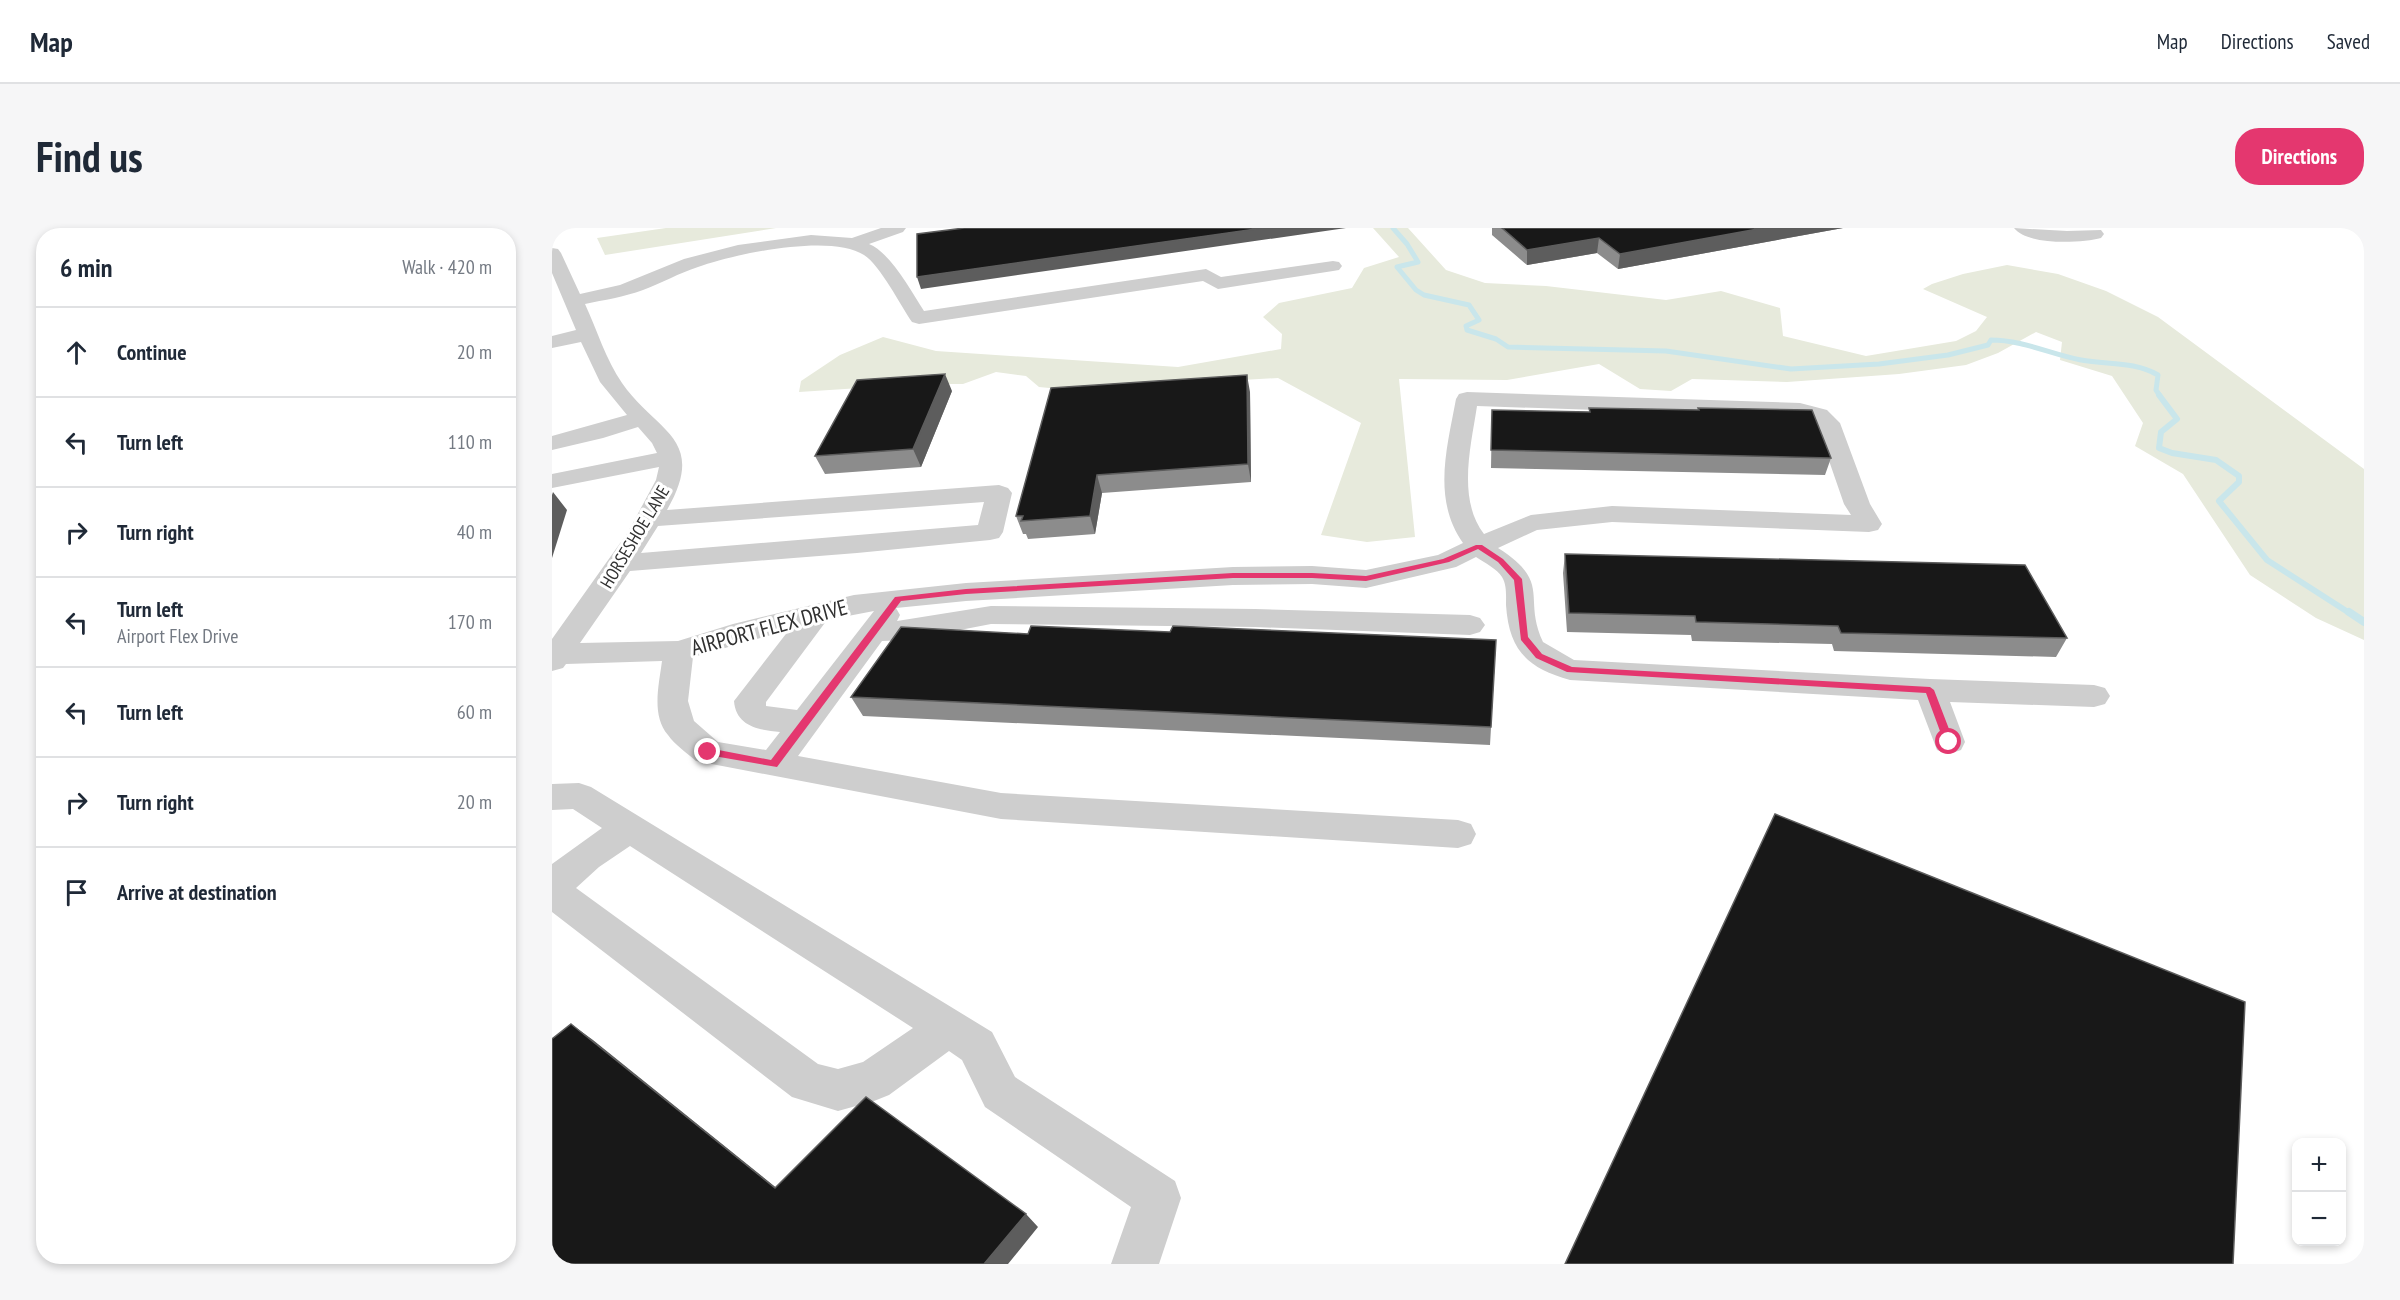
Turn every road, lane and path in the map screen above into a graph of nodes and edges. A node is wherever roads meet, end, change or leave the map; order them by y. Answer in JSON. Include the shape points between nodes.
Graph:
{"nodes":[{"id":1,"x":897,"y":228,"type":"edge"},
{"id":2,"x":2023,"y":228,"type":"edge"},
{"id":3,"x":2095,"y":234,"type":"dead end"},
{"id":4,"x":853,"y":244,"type":"junction"},
{"id":5,"x":555,"y":265,"type":"edge"},
{"id":6,"x":1333,"y":266,"type":"dead end"},
{"id":7,"x":573,"y":301,"type":"junction"},
{"id":8,"x":588,"y":334,"type":"junction"},
{"id":9,"x":552,"y":342,"type":"edge"},
{"id":10,"x":641,"y":418,"type":"junction"},
{"id":11,"x":552,"y":443,"type":"edge"},
{"id":12,"x":670,"y":458,"type":"junction"},
{"id":13,"x":552,"y":481,"type":"edge"},
{"id":14,"x":648,"y":519,"type":"junction"},
{"id":15,"x":1479,"y":546,"type":"junction"},
{"id":16,"x":620,"y":563,"type":"junction"},
{"id":17,"x":898,"y":599,"type":"junction"},
{"id":18,"x":818,"y":612,"type":"junction"},
{"id":19,"x":1470,"y":625,"type":"dead end"},
{"id":20,"x":873,"y":632,"type":"junction"},
{"id":21,"x":679,"y":651,"type":"junction"},
{"id":22,"x":554,"y":658,"type":"edge"},
{"id":23,"x":1930,"y":690,"type":"junction"},
{"id":24,"x":2094,"y":696,"type":"dead end"},
{"id":25,"x":805,"y":722,"type":"junction"},
{"id":26,"x":1949,"y":742,"type":"dead end"},
{"id":27,"x":774,"y":764,"type":"junction"},
{"id":28,"x":552,"y":798,"type":"edge"},
{"id":29,"x":629,"y":828,"type":"junction"},
{"id":30,"x":1458,"y":834,"type":"dead end"},
{"id":31,"x":948,"y":1028,"type":"junction"},
{"id":32,"x":1134,"y":1264,"type":"edge"}],
"edges":[{"from":1,"to":4,"type":"street"},
{"from":2,"to":3,"type":"street","via":[[2041,241]]},
{"from":4,"to":6,"type":"street","via":[[872,251],[919,318],[1206,275],[1218,283]]},
{"from":4,"to":7,"type":"street","via":[[789,241],[739,250],[698,260],[627,289]]},
{"from":5,"to":7,"type":"street","name":"HORSESHOE LANE"},
{"from":7,"to":8,"type":"street","name":"HORSESHOE LANE"},
{"from":8,"to":9,"type":"street"},
{"from":8,"to":10,"type":"street","name":"HORSESHOE LANE","via":[[603,372]]},
{"from":10,"to":11,"type":"street"},
{"from":10,"to":12,"type":"street","name":"HORSESHOE LANE","via":[[658,436]]},
{"from":12,"to":13,"type":"street"},
{"from":12,"to":14,"type":"street","name":"HORSESHOE LANE","via":[[671,472],[665,492]]},
{"from":14,"to":16,"type":"street","name":"HORSESHOE LANE"},
{"from":14,"to":16,"type":"street","via":[[999,493],[990,532]]},
{"from":15,"to":15,"type":"street","name":"AIRPORT FLEX DRIVE","via":[[1463,525],[1455,490],[1467,399],[1800,410],[1819,415],[1828,423],[1857,504],[1869,524],[1612,514],[1531,523]]},
{"from":15,"to":17,"type":"street","name":"AIRPORT FLEX DRIVE","via":[[1446,561],[1366,579],[1233,576]]},
{"from":15,"to":23,"type":"street","via":[[1518,579],[1524,638],[1539,656],[1570,670]]},
{"from":16,"to":22,"type":"street","name":"HORSESHOE LANE"},
{"from":17,"to":18,"type":"street","name":"AIRPORT FLEX DRIVE"},
{"from":17,"to":20,"type":"street"},
{"from":18,"to":21,"type":"street","name":"AIRPORT FLEX DRIVE"},
{"from":18,"to":25,"type":"street","via":[[750,701],[751,712],[768,719]]},
{"from":19,"to":20,"type":"street","via":[[991,615],[908,630]]},
{"from":20,"to":25,"type":"street"},
{"from":21,"to":22,"type":"street","name":"AIRPORT FLEX DRIVE"},
{"from":21,"to":27,"type":"street","via":[[672,701],[679,727],[708,752]]},
{"from":23,"to":24,"type":"street"},
{"from":23,"to":26,"type":"street"},
{"from":25,"to":27,"type":"street"},
{"from":27,"to":30,"type":"street","via":[[1001,806]]},
{"from":28,"to":29,"type":"street","via":[[579,796]]},
{"from":29,"to":31,"type":"street"},
{"from":29,"to":31,"type":"street","via":[[560,879],[556,894],[807,1082],[838,1090],[874,1080]]},
{"from":31,"to":32,"type":"street","via":[[977,1047],[1000,1092],[1158,1198]]}]}
